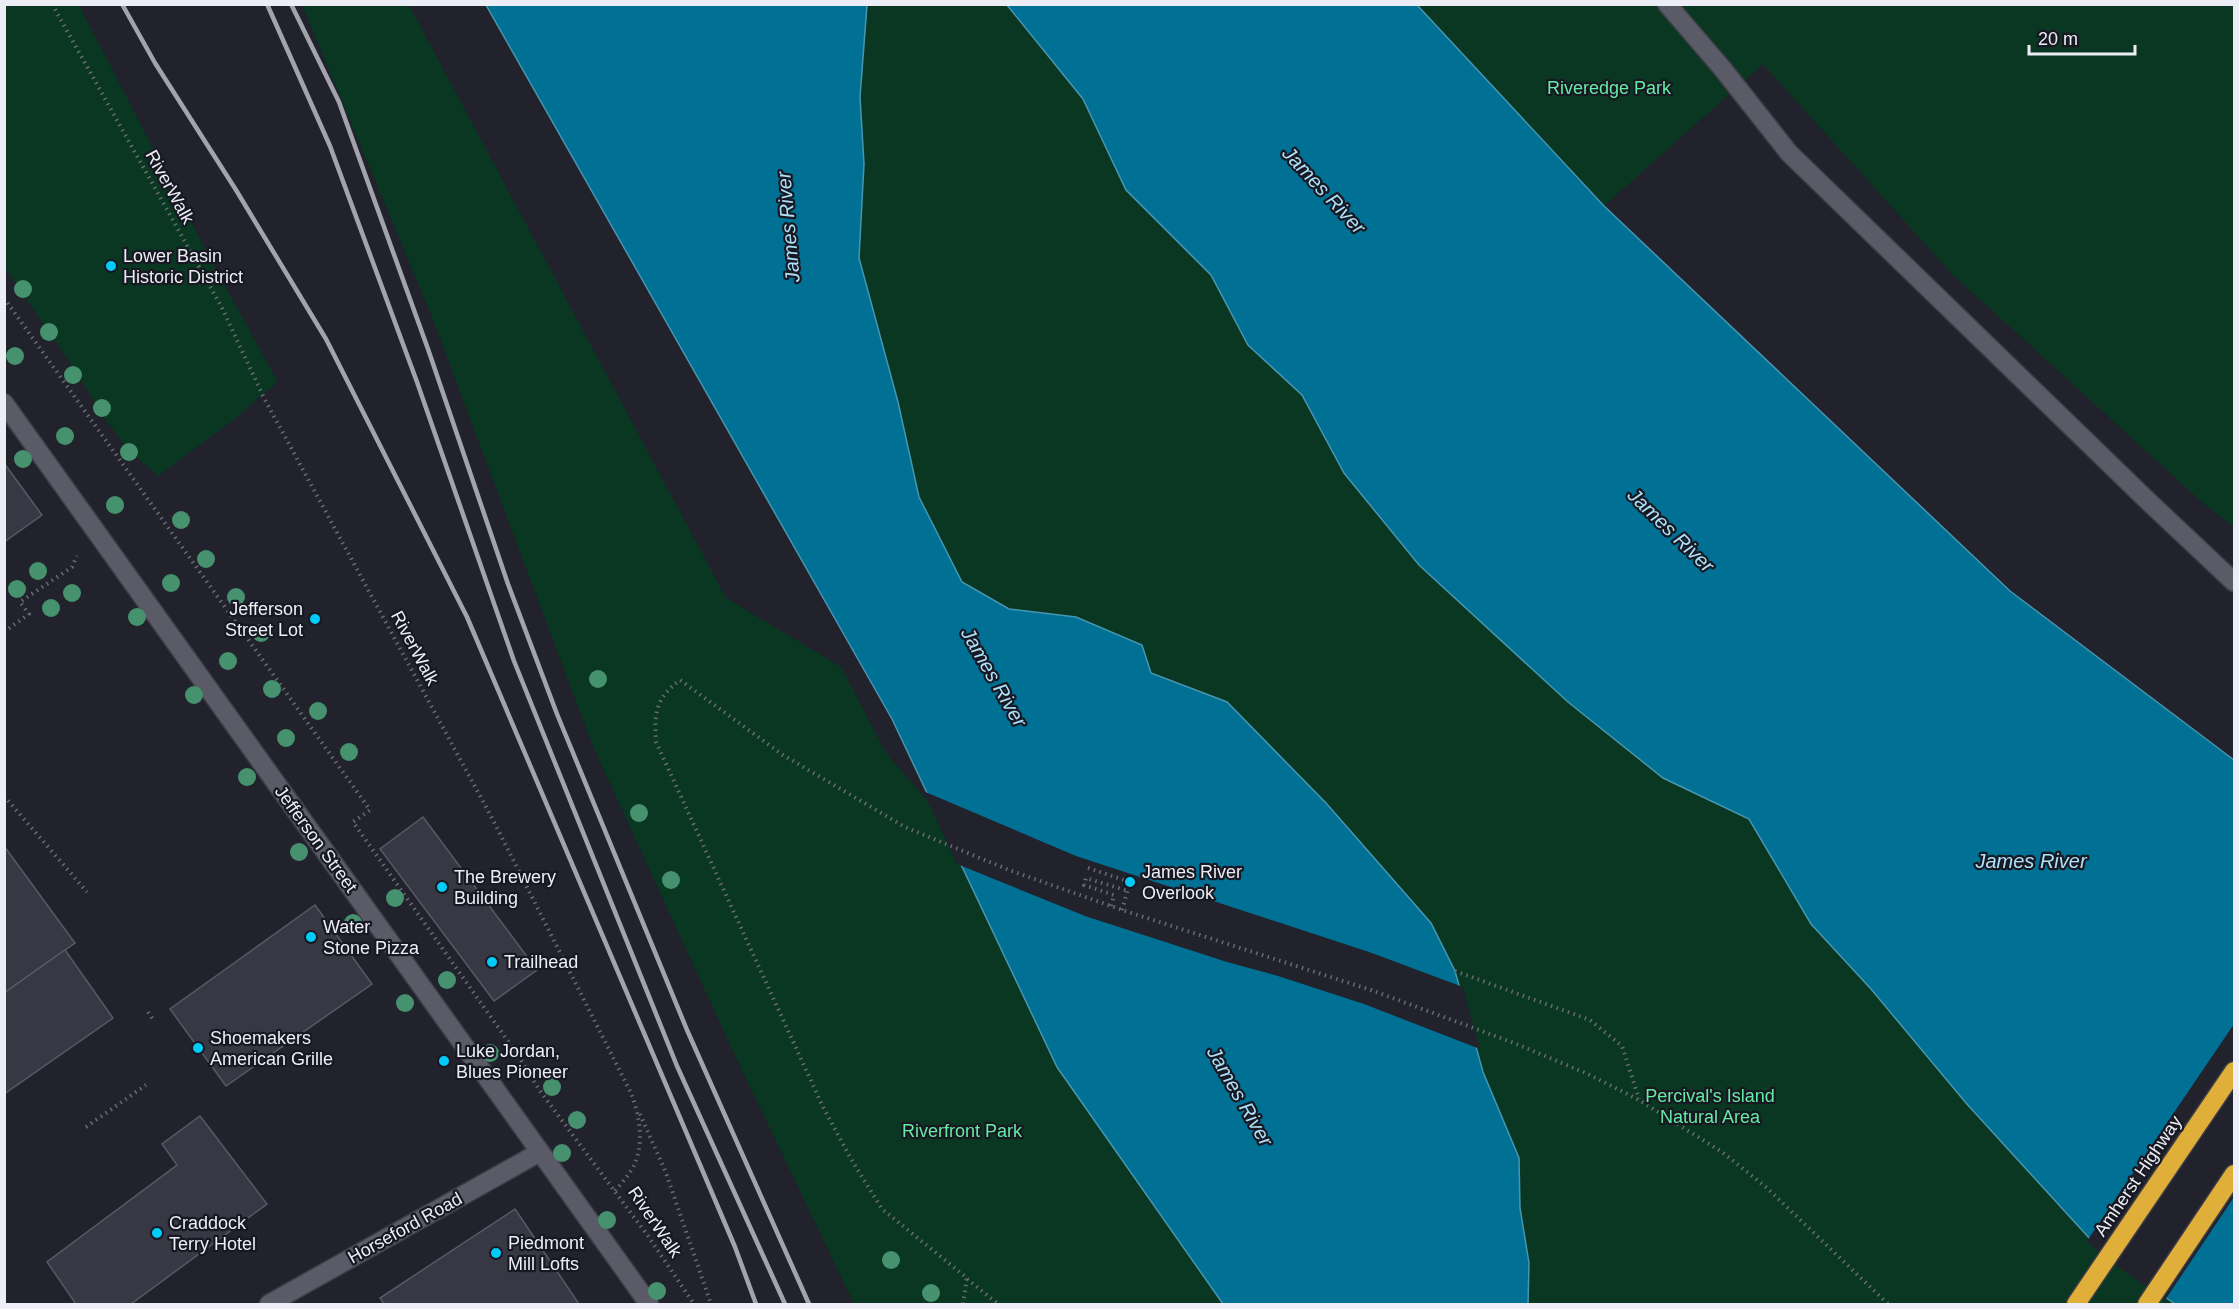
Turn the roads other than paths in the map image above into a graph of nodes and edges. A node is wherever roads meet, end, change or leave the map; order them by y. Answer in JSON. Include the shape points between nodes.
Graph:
{"nodes":[{"id":1,"x":1667,"y":4,"type":"edge"},
{"id":2,"x":4,"y":403,"type":"edge"},
{"id":3,"x":2235,"y":582,"type":"edge"},
{"id":4,"x":2235,"y":1071,"type":"edge"},
{"id":5,"x":540,"y":1152,"type":"junction"},
{"id":6,"x":2235,"y":1174,"type":"edge"},
{"id":7,"x":269,"y":1305,"type":"edge"},
{"id":8,"x":649,"y":1305,"type":"edge"},
{"id":9,"x":2076,"y":1305,"type":"edge"},
{"id":10,"x":2147,"y":1305,"type":"edge"}],
"edges":[{"from":1,"to":3,"type":"street","via":[[1789,153]]},
{"from":2,"to":5,"type":"street","name":"Jefferson Street"},
{"from":4,"to":9,"type":"highway","name":"Amherst Highway"},
{"from":5,"to":7,"type":"street","name":"Horseford Road"},
{"from":5,"to":8,"type":"street","name":"Jefferson Street"},
{"from":6,"to":10,"type":"highway"}]}
